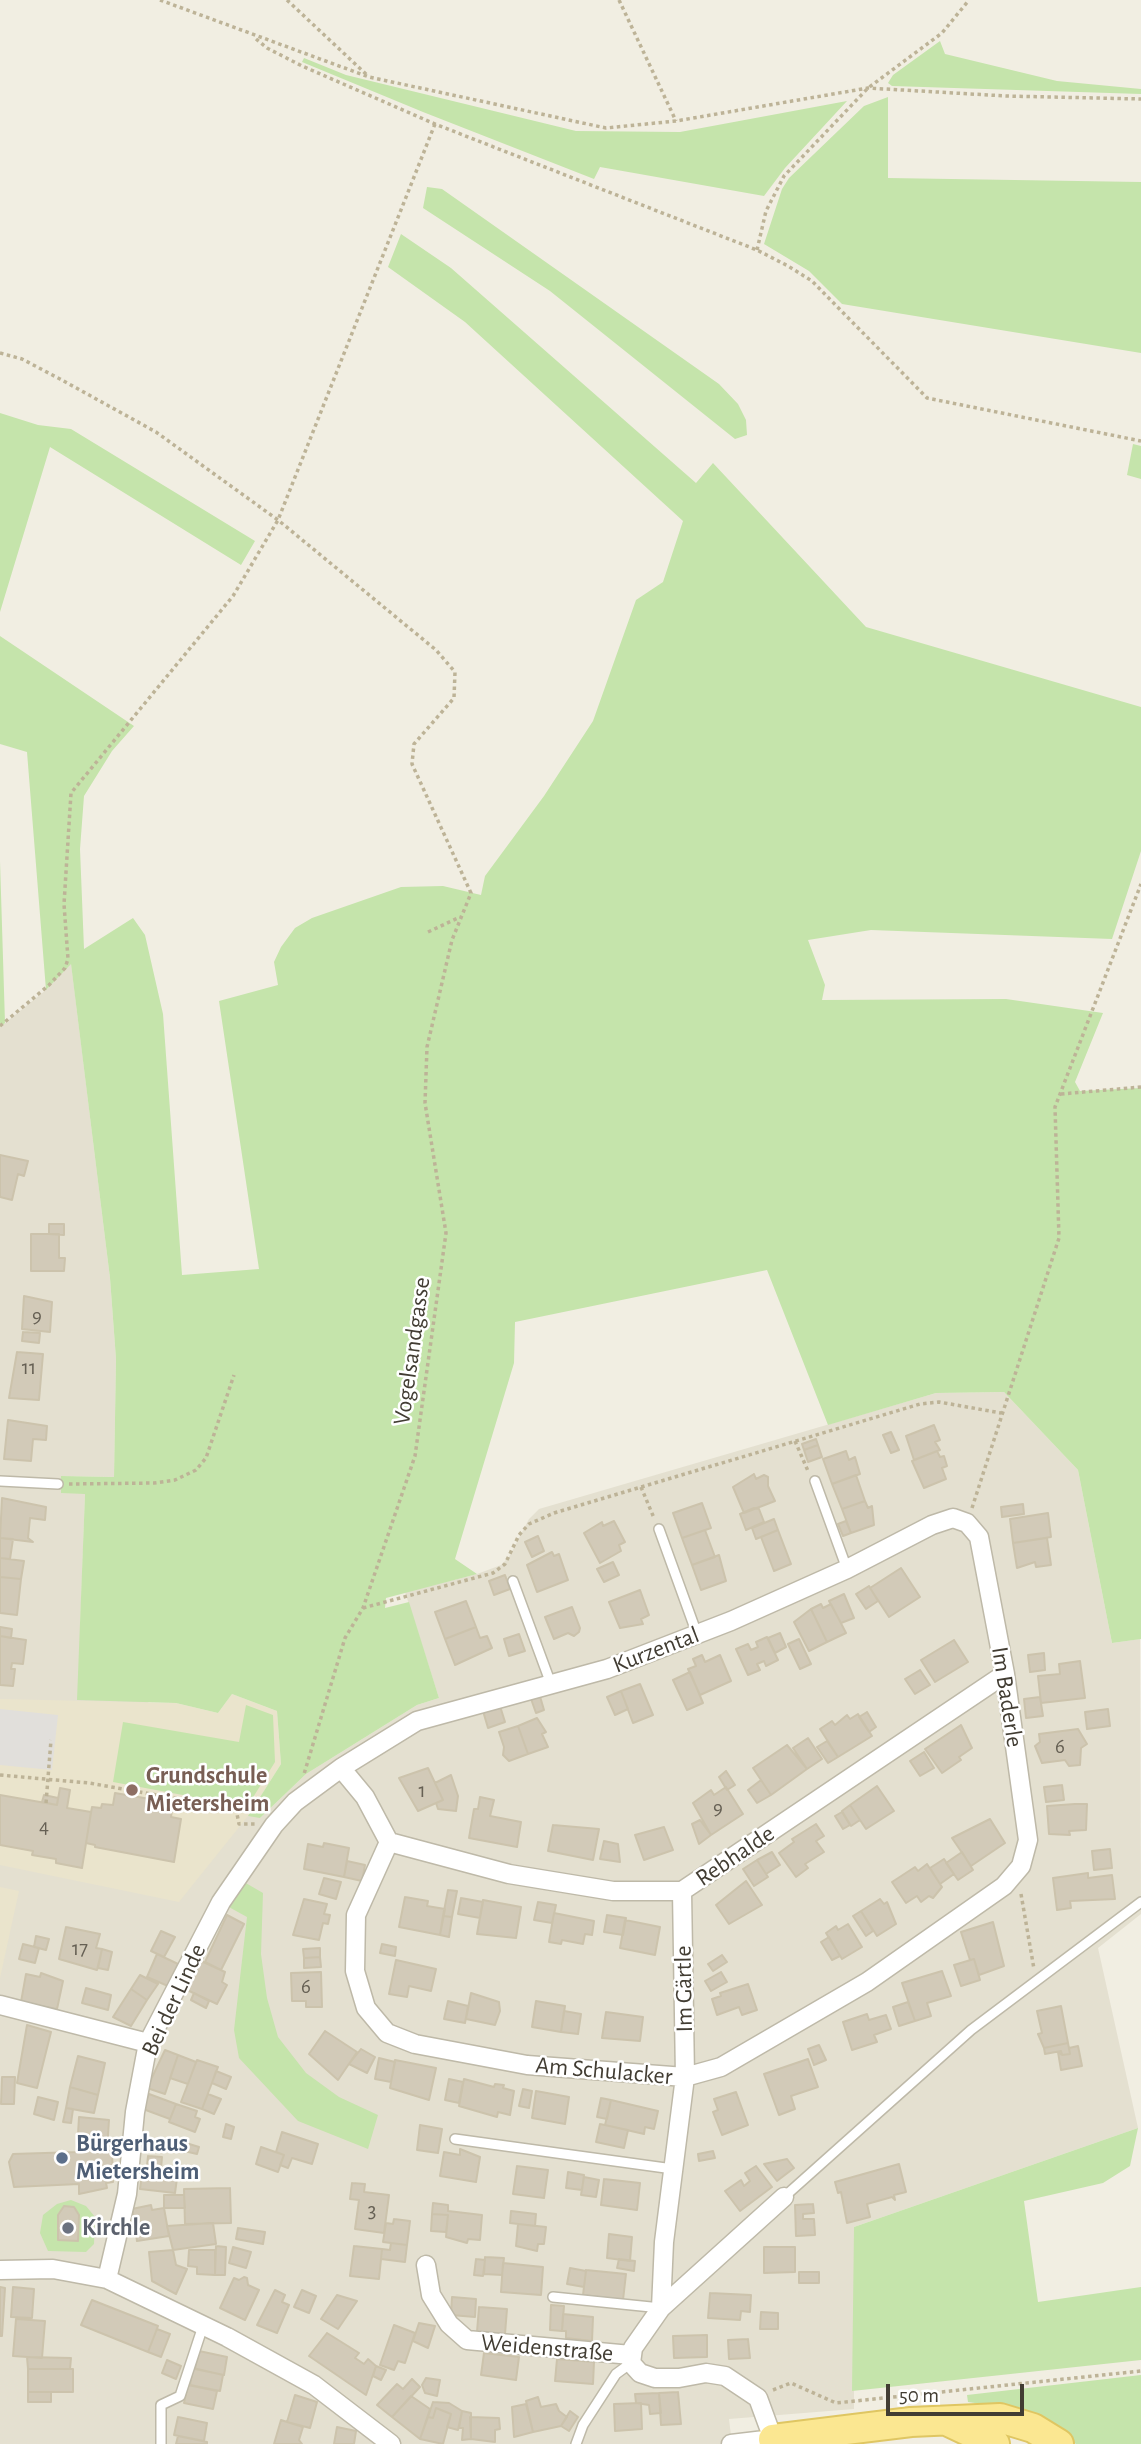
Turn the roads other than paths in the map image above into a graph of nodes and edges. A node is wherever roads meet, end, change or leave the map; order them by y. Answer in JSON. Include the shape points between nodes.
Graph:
{"nodes":[{"id":1,"x":0,"y":1481,"type":"edge"},
{"id":2,"x":815,"y":1481,"type":"road end"},
{"id":3,"x":58,"y":1484,"type":"road end"},
{"id":4,"x":967,"y":1523,"type":"joint"},
{"id":5,"x":659,"y":1530,"type":"road end"},
{"id":6,"x":847,"y":1569,"type":"junction"},
{"id":7,"x":513,"y":1581,"type":"dead end"},
{"id":8,"x":697,"y":1634,"type":"junction"},
{"id":9,"x":1005,"y":1674,"type":"junction"},
{"id":10,"x":551,"y":1684,"type":"junction"},
{"id":11,"x":341,"y":1768,"type":"junction"},
{"id":12,"x":389,"y":1842,"type":"junction"},
{"id":13,"x":1016,"y":1875,"type":"joint"},
{"id":14,"x":682,"y":1891,"type":"junction"},
{"id":15,"x":1141,"y":1902,"type":"edge"},
{"id":16,"x":0,"y":2005,"type":"edge"},
{"id":17,"x":148,"y":2043,"type":"junction"},
{"id":18,"x":685,"y":2077,"type":"junction"},
{"id":19,"x":454,"y":2138,"type":"dead end"},
{"id":20,"x":673,"y":2169,"type":"junction"},
{"id":21,"x":784,"y":2197,"type":"joint"},
{"id":22,"x":426,"y":2265,"type":"dead end"},
{"id":23,"x":0,"y":2270,"type":"edge"},
{"id":24,"x":107,"y":2278,"type":"junction"},
{"id":25,"x":553,"y":2297,"type":"dead end"},
{"id":26,"x":661,"y":2308,"type":"junction"},
{"id":27,"x":203,"y":2326,"type":"junction"},
{"id":28,"x":631,"y":2359,"type":"junction"},
{"id":29,"x":947,"y":2421,"type":"junction"},
{"id":30,"x":844,"y":2437,"type":"edge"},
{"id":31,"x":773,"y":2439,"type":"junction"},
{"id":32,"x":161,"y":2444,"type":"edge"},
{"id":33,"x":391,"y":2444,"type":"edge"},
{"id":34,"x":576,"y":2444,"type":"edge"},
{"id":35,"x":731,"y":2444,"type":"edge"},
{"id":36,"x":996,"y":2444,"type":"edge"},
{"id":37,"x":1059,"y":2444,"type":"edge"}],
"edges":[{"from":1,"to":3,"type":"lane"},
{"from":2,"to":6,"type":"lane"},
{"from":4,"to":6,"type":"street","name":"Kurzental","via":[[953,1518],[932,1525]]},
{"from":4,"to":9,"type":"street","name":"Im Baderle","via":[[979,1537]]},
{"from":5,"to":8,"type":"lane"},
{"from":6,"to":8,"type":"street","name":"Kurzental"},
{"from":7,"to":10,"type":"lane"},
{"from":8,"to":10,"type":"street","name":"Kurzental","via":[[607,1669]]},
{"from":9,"to":13,"type":"street","name":"Im Baderle","via":[[1028,1840]]},
{"from":9,"to":14,"type":"street","name":"Rebhalde"},
{"from":10,"to":11,"type":"street","name":"Kurzental","via":[[417,1721]]},
{"from":11,"to":12,"type":"street","via":[[365,1797]]},
{"from":11,"to":17,"type":"street","name":"Bei der Linde","via":[[295,1802],[274,1825],[221,1902]]},
{"from":12,"to":14,"type":"street","name":"Rebhalde","via":[[509,1874],[613,1891]]},
{"from":12,"to":18,"type":"street","name":"Am Schulacker","via":[[356,1915],[355,1971],[366,2008],[387,2033],[415,2044],[527,2065]]},
{"from":13,"to":18,"type":"street","name":"Am Schulacker","via":[[867,1982],[721,2067]]},
{"from":14,"to":18,"type":"street","name":"Im Gärtle"},
{"from":15,"to":21,"type":"lane","via":[[971,2030]]},
{"from":16,"to":17,"type":"street"},
{"from":17,"to":24,"type":"street","name":"Bei der Linde","via":[[127,2193]]},
{"from":18,"to":20,"type":"street","name":"Im Gärtle"},
{"from":19,"to":20,"type":"lane"},
{"from":20,"to":26,"type":"street","name":"Im Gärtle"},
{"from":21,"to":26,"type":"street","name":"Weidenstraße"},
{"from":22,"to":28,"type":"street","name":"Weidenstraße","via":[[431,2295],[449,2324],[467,2340]]},
{"from":23,"to":24,"type":"street","via":[[53,2269]]},
{"from":24,"to":27,"type":"street"},
{"from":25,"to":26,"type":"lane"},
{"from":26,"to":28,"type":"street","name":"Weidenstraße","via":[[633,2348]]},
{"from":27,"to":32,"type":"lane","via":[[180,2396],[162,2405]]},
{"from":27,"to":33,"type":"street","via":[[314,2385]]},
{"from":28,"to":31,"type":"street","name":"Weidenstraße","via":[[640,2373],[655,2378],[706,2373],[739,2382],[758,2398]]},
{"from":28,"to":34,"type":"lane","via":[[616,2374]]},
{"from":29,"to":30,"type":"main road"},
{"from":29,"to":36,"type":"main road"},
{"from":29,"to":37,"type":"main road","via":[[1000,2418],[1033,2428]]},
{"from":30,"to":31,"type":"main road"},
{"from":31,"to":35,"type":"street"}]}
